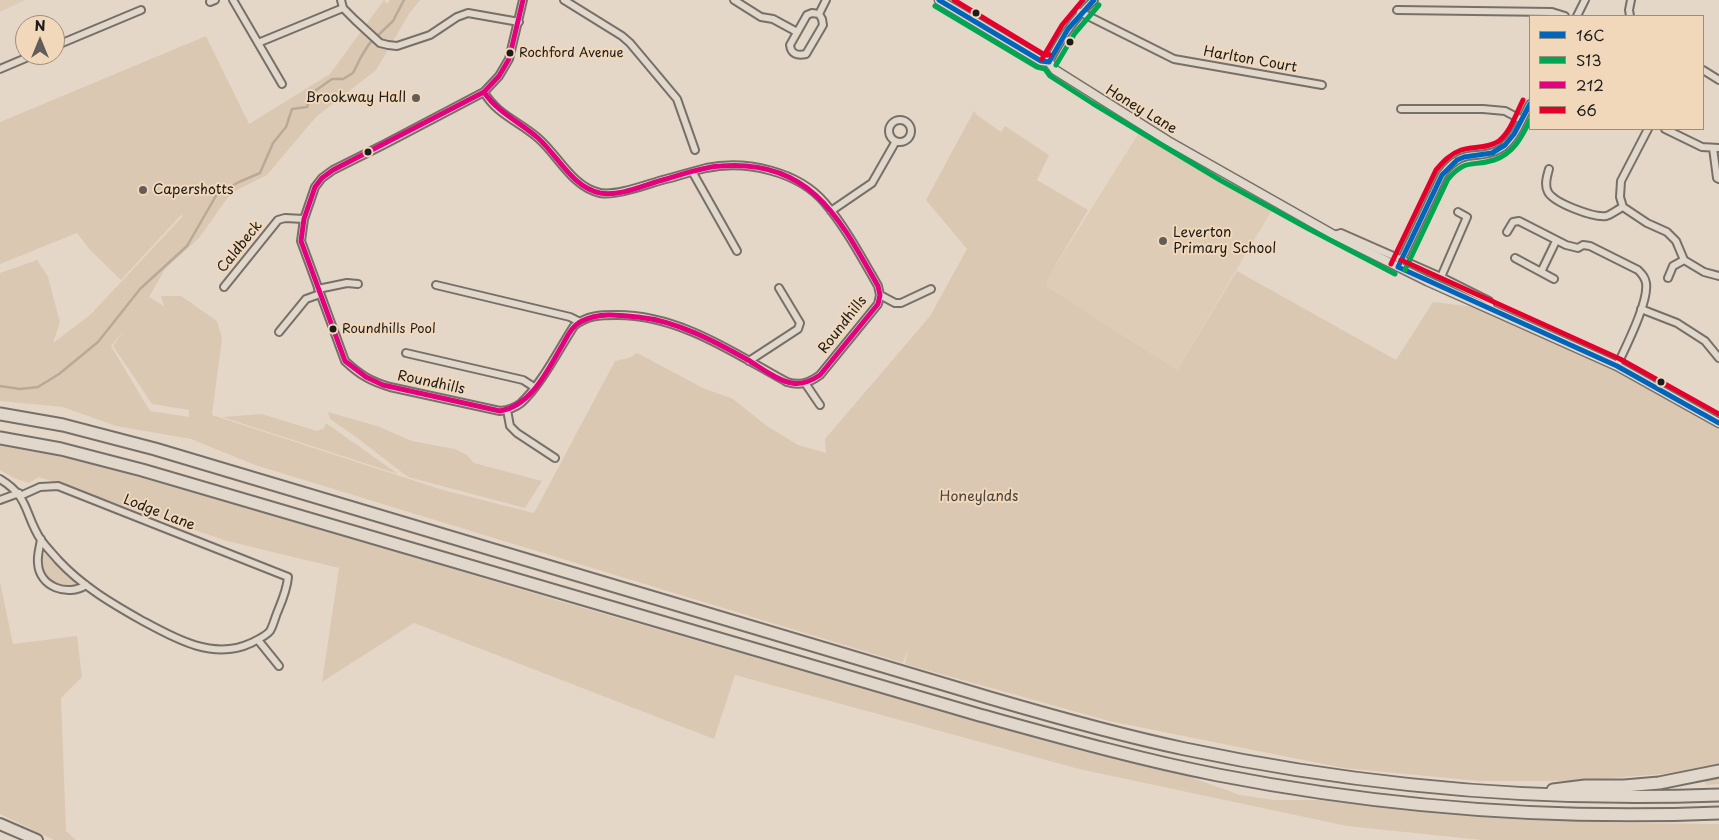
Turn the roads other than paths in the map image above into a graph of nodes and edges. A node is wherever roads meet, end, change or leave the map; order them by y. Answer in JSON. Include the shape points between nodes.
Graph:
{"nodes":[{"id":1,"x":234,"y":0,"type":"edge"},
{"id":2,"x":341,"y":0,"type":"edge"},
{"id":3,"x":523,"y":0,"type":"edge"},
{"id":4,"x":564,"y":0,"type":"edge"},
{"id":5,"x":734,"y":0,"type":"edge"},
{"id":6,"x":826,"y":0,"type":"edge"},
{"id":7,"x":940,"y":0,"type":"edge"},
{"id":8,"x":1094,"y":0,"type":"edge"},
{"id":9,"x":1585,"y":0,"type":"edge"},
{"id":10,"x":1631,"y":0,"type":"edge"},
{"id":11,"x":344,"y":8,"type":"junction"},
{"id":12,"x":141,"y":10,"type":"dead end"},
{"id":13,"x":1398,"y":10,"type":"dead end"},
{"id":14,"x":1080,"y":12,"type":"junction"},
{"id":15,"x":819,"y":14,"type":"junction"},
{"id":16,"x":1562,"y":15,"type":"edge"},
{"id":17,"x":1578,"y":15,"type":"edge"},
{"id":18,"x":1630,"y":15,"type":"edge"},
{"id":19,"x":519,"y":22,"type":"junction"},
{"id":20,"x":797,"y":32,"type":"junction"},
{"id":21,"x":65,"y":42,"type":"edge"},
{"id":22,"x":258,"y":43,"type":"junction"},
{"id":23,"x":1049,"y":62,"type":"junction"},
{"id":24,"x":15,"y":63,"type":"edge"},
{"id":25,"x":0,"y":69,"type":"edge"},
{"id":26,"x":1704,"y":71,"type":"edge"},
{"id":27,"x":1719,"y":80,"type":"edge"},
{"id":28,"x":282,"y":84,"type":"dead end"},
{"id":29,"x":1322,"y":85,"type":"dead end"},
{"id":30,"x":484,"y":92,"type":"junction"},
{"id":31,"x":1529,"y":106,"type":"edge"},
{"id":32,"x":1401,"y":109,"type":"dead end"},
{"id":33,"x":1522,"y":120,"type":"junction"},
{"id":34,"x":1647,"y":130,"type":"edge"},
{"id":35,"x":1667,"y":130,"type":"edge"},
{"id":36,"x":896,"y":142,"type":"dead end"},
{"id":37,"x":1716,"y":148,"type":"edge"},
{"id":38,"x":695,"y":150,"type":"dead end"},
{"id":39,"x":1549,"y":169,"type":"dead end"},
{"id":40,"x":693,"y":173,"type":"junction"},
{"id":41,"x":1719,"y":179,"type":"edge"},
{"id":42,"x":1623,"y":207,"type":"junction"},
{"id":43,"x":831,"y":211,"type":"junction"},
{"id":44,"x":1458,"y":212,"type":"dead end"},
{"id":45,"x":304,"y":219,"type":"junction"},
{"id":46,"x":1507,"y":232,"type":"dead end"},
{"id":47,"x":1556,"y":241,"type":"junction"},
{"id":48,"x":737,"y":251,"type":"dead end"},
{"id":49,"x":1515,"y":258,"type":"dead end"},
{"id":50,"x":1684,"y":260,"type":"junction"},
{"id":51,"x":1400,"y":263,"type":"junction"},
{"id":52,"x":1541,"y":272,"type":"junction"},
{"id":53,"x":1719,"y":276,"type":"edge"},
{"id":54,"x":1441,"y":277,"type":"junction"},
{"id":55,"x":1668,"y":278,"type":"dead end"},
{"id":56,"x":1554,"y":279,"type":"dead end"},
{"id":57,"x":358,"y":284,"type":"dead end"},
{"id":58,"x":436,"y":285,"type":"dead end"},
{"id":59,"x":224,"y":287,"type":"dead end"},
{"id":60,"x":779,"y":288,"type":"dead end"},
{"id":61,"x":931,"y":289,"type":"dead end"},
{"id":62,"x":319,"y":291,"type":"junction"},
{"id":63,"x":880,"y":295,"type":"junction"},
{"id":64,"x":1491,"y":309,"type":"junction"},
{"id":65,"x":1640,"y":310,"type":"junction"},
{"id":66,"x":580,"y":322,"type":"junction"},
{"id":67,"x":279,"y":332,"type":"dead end"},
{"id":68,"x":406,"y":353,"type":"dead end"},
{"id":69,"x":1719,"y":358,"type":"edge"},
{"id":70,"x":749,"y":361,"type":"junction"},
{"id":71,"x":1616,"y":366,"type":"junction"},
{"id":72,"x":805,"y":383,"type":"junction"},
{"id":73,"x":534,"y":388,"type":"junction"},
{"id":74,"x":820,"y":404,"type":"dead end"},
{"id":75,"x":507,"y":410,"type":"junction"},
{"id":76,"x":0,"y":414,"type":"edge"},
{"id":77,"x":1719,"y":423,"type":"edge"},
{"id":78,"x":0,"y":438,"type":"edge"},
{"id":79,"x":555,"y":458,"type":"dead end"},
{"id":80,"x":0,"y":478,"type":"edge"},
{"id":81,"x":20,"y":495,"type":"junction"},
{"id":82,"x":0,"y":500,"type":"edge"},
{"id":83,"x":41,"y":539,"type":"junction"},
{"id":84,"x":86,"y":585,"type":"junction"},
{"id":85,"x":258,"y":640,"type":"junction"},
{"id":86,"x":279,"y":666,"type":"dead end"},
{"id":87,"x":1719,"y":772,"type":"edge"},
{"id":88,"x":1514,"y":794,"type":"junction"},
{"id":89,"x":1719,"y":795,"type":"edge"},
{"id":90,"x":1719,"y":813,"type":"edge"},
{"id":91,"x":0,"y":824,"type":"edge"},
{"id":92,"x":37,"y":840,"type":"edge"}],
"edges":[{"from":1,"to":22,"type":"street"},
{"from":2,"to":11,"type":"street"},
{"from":3,"to":19,"type":"street","name":"Roundhills"},
{"from":4,"to":38,"type":"street","via":[[630,43],[677,99]]},
{"from":5,"to":20,"type":"street"},
{"from":6,"to":15,"type":"street"},
{"from":7,"to":23,"type":"street","name":"Honey Lane","via":[[1041,61]]},
{"from":8,"to":14,"type":"street"},
{"from":9,"to":17,"type":"street"},
{"from":10,"to":18,"type":"street"},
{"from":11,"to":19,"type":"street","via":[[380,43],[397,46],[430,35],[468,13]]},
{"from":11,"to":22,"type":"street"},
{"from":12,"to":21,"type":"street"},
{"from":13,"to":16,"type":"street","via":[[1552,12]]},
{"from":14,"to":23,"type":"street"},
{"from":14,"to":29,"type":"street","name":"Harlton Court","via":[[1174,59]]},
{"from":15,"to":20,"type":"street","via":[[807,15]]},
{"from":15,"to":20,"type":"street","via":[[823,25],[806,54],[794,54],[791,50],[790,44]]},
{"from":19,"to":30,"type":"street","name":"Roundhills","via":[[509,59]]},
{"from":22,"to":28,"type":"street"},
{"from":23,"to":51,"type":"street","name":"Honey Lane","via":[[1055,70],[1168,141],[1334,235]]},
{"from":24,"to":25,"type":"street"},
{"from":26,"to":27,"type":"street"},
{"from":30,"to":40,"type":"street","name":"Roundhills","via":[[504,116],[540,139],[573,176],[598,192],[614,194]]},
{"from":30,"to":45,"type":"street","name":"Roundhills","via":[[333,170],[315,186]]},
{"from":31,"to":33,"type":"street"},
{"from":32,"to":33,"type":"street","via":[[1483,109],[1505,111]]},
{"from":33,"to":51,"type":"street","via":[[1501,148],[1465,156],[1449,166]]},
{"from":34,"to":42,"type":"street","via":[[1621,180]]},
{"from":35,"to":37,"type":"street","via":[[1702,147]]},
{"from":36,"to":43,"type":"street","via":[[872,183]]},
{"from":37,"to":41,"type":"street"},
{"from":39,"to":42,"type":"street","via":[[1548,192],[1558,200],[1590,215],[1606,216]]},
{"from":40,"to":43,"type":"street","name":"Roundhills","via":[[726,166],[773,170],[801,183]]},
{"from":40,"to":48,"type":"street"},
{"from":42,"to":50,"type":"street","via":[[1667,232],[1676,241]]},
{"from":43,"to":63,"type":"street","name":"Roundhills","via":[[847,232]]},
{"from":44,"to":54,"type":"street","via":[[1467,216]]},
{"from":45,"to":59,"type":"street","name":"Caldbeck","via":[[278,220]]},
{"from":45,"to":62,"type":"street","name":"Roundhills","via":[[301,241]]},
{"from":46,"to":47,"type":"street","via":[[1513,222],[1519,221]]},
{"from":47,"to":52,"type":"street"},
{"from":47,"to":65,"type":"street","via":[[1578,248],[1590,246],[1638,270],[1646,282],[1645,299]]},
{"from":49,"to":52,"type":"street"},
{"from":50,"to":53,"type":"street","via":[[1704,272]]},
{"from":50,"to":55,"type":"street","via":[[1673,266]]},
{"from":51,"to":54,"type":"street","name":"Honey Lane"},
{"from":51,"to":64,"type":"street","name":"Honey Lane"},
{"from":52,"to":56,"type":"street"},
{"from":54,"to":64,"type":"street","name":"Honey Lane","via":[[1489,301]]},
{"from":57,"to":62,"type":"street","via":[[347,283]]},
{"from":58,"to":66,"type":"street"},
{"from":60,"to":70,"type":"street","via":[[800,323],[798,329]]},
{"from":61,"to":63,"type":"street","via":[[901,303]]},
{"from":62,"to":67,"type":"street","via":[[306,299]]},
{"from":62,"to":75,"type":"street","name":"Roundhills","via":[[345,361],[359,374],[390,387]]},
{"from":63,"to":72,"type":"street","name":"Roundhills","via":[[878,304],[820,375]]},
{"from":64,"to":71,"type":"street","name":"Honey Lane"},
{"from":65,"to":69,"type":"street","via":[[1677,323],[1706,341]]},
{"from":65,"to":71,"type":"street"},
{"from":66,"to":70,"type":"street","via":[[600,315],[659,319],[707,338]]},
{"from":66,"to":73,"type":"street","via":[[574,326]]},
{"from":68,"to":73,"type":"street","via":[[523,380]]},
{"from":70,"to":72,"type":"street","via":[[786,382]]},
{"from":71,"to":77,"type":"street","name":"Honey Lane"},
{"from":72,"to":74,"type":"street"},
{"from":73,"to":75,"type":"street","via":[[521,403]]},
{"from":75,"to":79,"type":"street","via":[[510,426],[516,433]]},
{"from":76,"to":88,"type":"highway","via":[[147,447],[1104,730],[1315,773]]},
{"from":78,"to":90,"type":"highway","via":[[61,449],[142,470],[968,711],[1178,766],[1319,792],[1454,808],[1578,814]]},
{"from":80,"to":81,"type":"street"},
{"from":81,"to":82,"type":"street","name":"Lodge Lane"},
{"from":81,"to":83,"type":"street"},
{"from":81,"to":85,"type":"street","name":"Lodge Lane","via":[[40,487],[58,486],[288,577],[287,590],[269,631]]},
{"from":83,"to":84,"type":"street"},
{"from":83,"to":84,"type":"street","via":[[38,563],[44,579],[62,590],[78,590]]},
{"from":84,"to":85,"type":"street","via":[[104,599],[172,637],[202,648],[225,650]]},
{"from":85,"to":86,"type":"street"},
{"from":87,"to":88,"type":"highway","via":[[1649,784],[1585,786]]},
{"from":88,"to":89,"type":"highway","via":[[1613,797]]},
{"from":91,"to":92,"type":"main road"}]}
